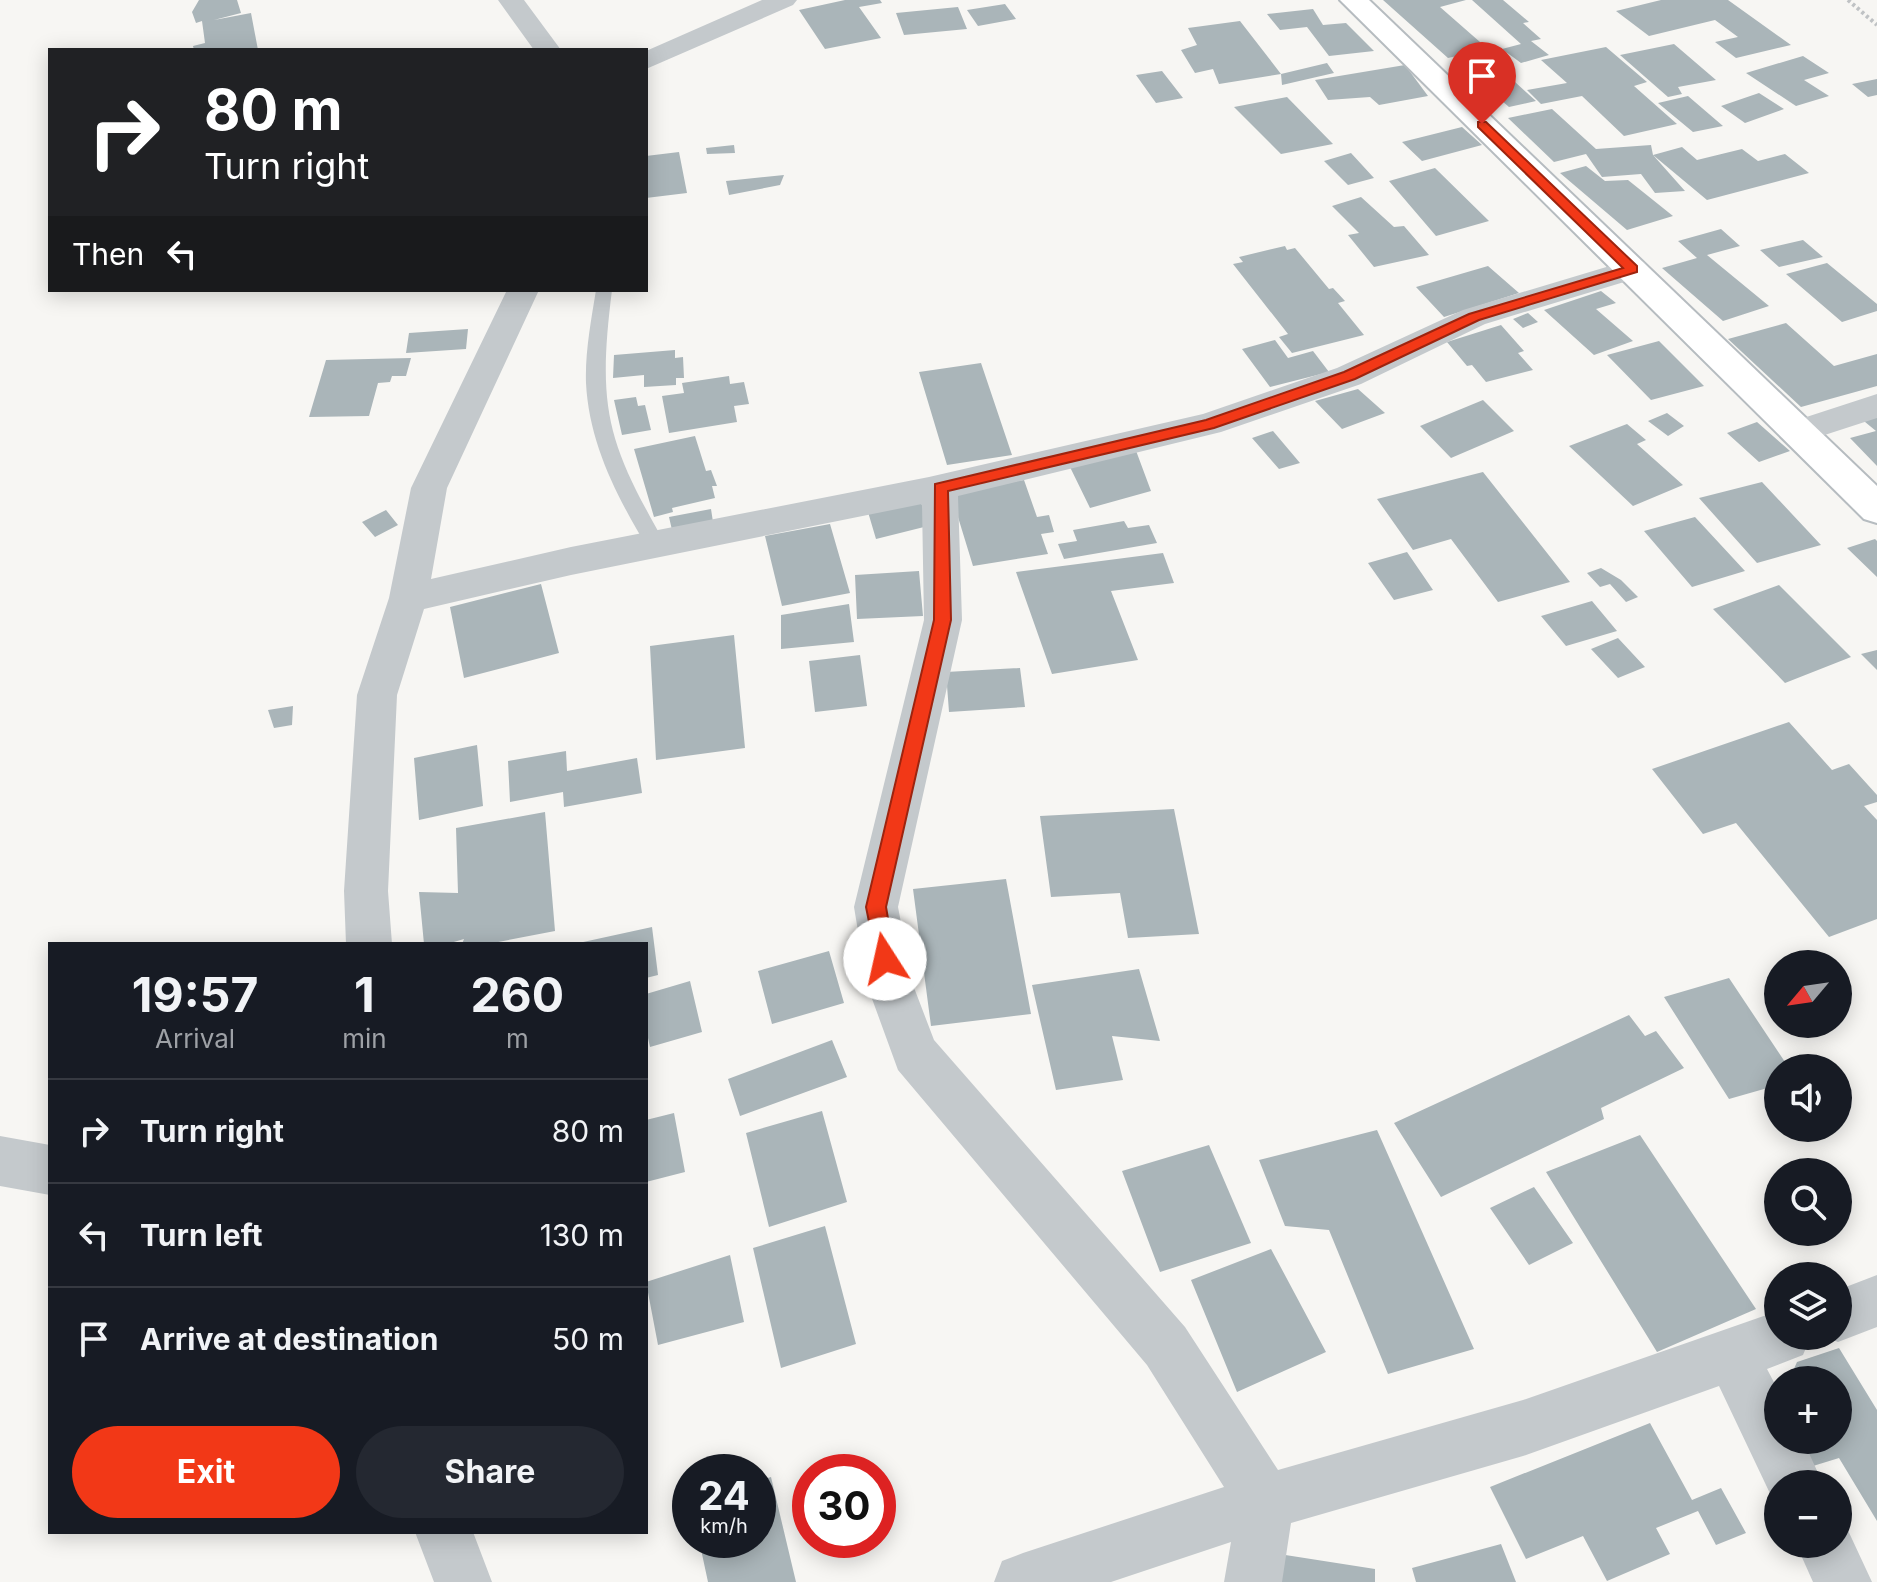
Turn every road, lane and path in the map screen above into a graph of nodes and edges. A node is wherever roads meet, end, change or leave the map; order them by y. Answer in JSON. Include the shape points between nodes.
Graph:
{"nodes":[{"id":1,"x":511,"y":0,"type":"edge"},
{"id":2,"x":784,"y":0,"type":"edge"},
{"id":3,"x":1353,"y":0,"type":"edge"},
{"id":4,"x":1848,"y":0,"type":"edge"},
{"id":5,"x":1877,"y":25,"type":"edge"},
{"id":6,"x":547,"y":48,"type":"edge"},
{"id":7,"x":648,"y":60,"type":"edge"},
{"id":8,"x":1633,"y":269,"type":"junction"},
{"id":9,"x":522,"y":292,"type":"edge"},
{"id":10,"x":604,"y":292,"type":"edge"},
{"id":11,"x":1877,"y":406,"type":"edge"},
{"id":12,"x":1800,"y":431,"type":"junction"},
{"id":13,"x":940,"y":488,"type":"junction"},
{"id":14,"x":1877,"y":509,"type":"edge"},
{"id":15,"x":656,"y":545,"type":"junction"},
{"id":16,"x":408,"y":598,"type":"junction"},
{"id":17,"x":369,"y":942,"type":"edge"},
{"id":18,"x":0,"y":1161,"type":"edge"},
{"id":19,"x":48,"y":1170,"type":"edge"},
{"id":20,"x":1877,"y":1301,"type":"edge"},
{"id":21,"x":1852,"y":1311,"type":"edge"},
{"id":22,"x":1764,"y":1343,"type":"edge"},
{"id":23,"x":1732,"y":1355,"type":"junction"},
{"id":24,"x":1788,"y":1470,"type":"edge"},
{"id":25,"x":1266,"y":1502,"type":"junction"},
{"id":26,"x":445,"y":1534,"type":"edge"},
{"id":27,"x":1832,"y":1558,"type":"edge"},
{"id":28,"x":463,"y":1582,"type":"edge"},
{"id":29,"x":1023,"y":1582,"type":"edge"},
{"id":30,"x":1253,"y":1582,"type":"edge"},
{"id":31,"x":1843,"y":1582,"type":"edge"}],
"edges":[{"from":1,"to":6,"type":"street"},
{"from":2,"to":7,"type":"street"},
{"from":3,"to":8,"type":"street"},
{"from":4,"to":5,"type":"path"},
{"from":8,"to":12,"type":"street"},
{"from":8,"to":13,"type":"street","via":[[1474,317],[1349,376],[1209,424]]},
{"from":9,"to":16,"type":"street","via":[[429,488]]},
{"from":10,"to":15,"type":"lane","via":[[595,384],[601,425],[623,494]]},
{"from":11,"to":12,"type":"street"},
{"from":12,"to":14,"type":"street"},
{"from":13,"to":15,"type":"street"},
{"from":13,"to":25,"type":"street","via":[[943,620],[876,907],[890,985],[915,1054],[1166,1346]]},
{"from":15,"to":16,"type":"street"},
{"from":16,"to":17,"type":"street","via":[[377,695],[366,891]]},
{"from":18,"to":19,"type":"street"},
{"from":20,"to":21,"type":"street"},
{"from":22,"to":23,"type":"street"},
{"from":23,"to":24,"type":"street"},
{"from":23,"to":25,"type":"street","via":[[1523,1428]]},
{"from":25,"to":29,"type":"street"},
{"from":25,"to":30,"type":"street"},
{"from":26,"to":28,"type":"street"},
{"from":27,"to":31,"type":"street"}]}
